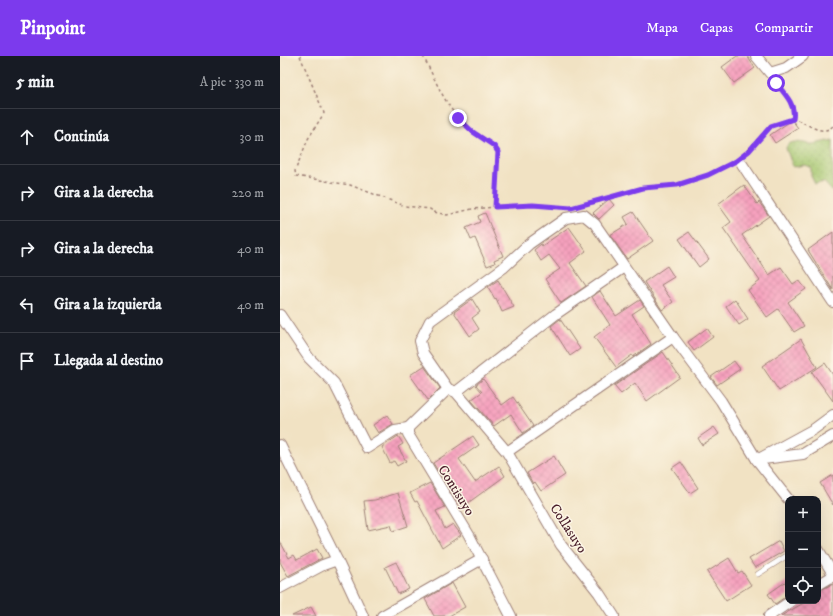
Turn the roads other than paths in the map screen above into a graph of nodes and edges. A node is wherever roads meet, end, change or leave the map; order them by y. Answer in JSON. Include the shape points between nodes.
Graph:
{"nodes":[{"id":1,"x":756,"y":56,"type":"edge"},
{"id":2,"x":803,"y":56,"type":"edge"},
{"id":3,"x":739,"y":161,"type":"road end"},
{"id":4,"x":624,"y":267,"type":"junction"},
{"id":5,"x":833,"y":302,"type":"edge"},
{"id":6,"x":280,"y":315,"type":"edge"},
{"id":7,"x":673,"y":337,"type":"junction"},
{"id":8,"x":452,"y":390,"type":"junction"},
{"id":9,"x":833,"y":416,"type":"edge"},
{"id":10,"x":408,"y":428,"type":"junction"},
{"id":11,"x":833,"y":436,"type":"edge"},
{"id":12,"x":280,"y":445,"type":"edge"},
{"id":13,"x":507,"y":452,"type":"junction"},
{"id":14,"x":757,"y":460,"type":"junction"},
{"id":15,"x":786,"y":496,"type":"edge"},
{"id":16,"x":821,"y":554,"type":"edge"},
{"id":17,"x":785,"y":557,"type":"edge"},
{"id":18,"x":482,"y":559,"type":"junction"},
{"id":19,"x":337,"y":560,"type":"junction"},
{"id":20,"x":758,"y":574,"type":"dead end"},
{"id":21,"x":833,"y":575,"type":"edge"},
{"id":22,"x":821,"y":583,"type":"edge"},
{"id":23,"x":280,"y":588,"type":"edge"},
{"id":24,"x":786,"y":604,"type":"edge"},
{"id":25,"x":363,"y":616,"type":"edge"},
{"id":26,"x":382,"y":616,"type":"edge"},
{"id":27,"x":511,"y":616,"type":"edge"},
{"id":28,"x":614,"y":616,"type":"edge"},
{"id":29,"x":768,"y":616,"type":"edge"}],
"edges":[{"from":1,"to":2,"type":"street","via":[[770,73],[786,68]]},
{"from":3,"to":5,"type":"street"},
{"from":4,"to":7,"type":"street"},
{"from":4,"to":8,"type":"street"},
{"from":4,"to":8,"type":"street","name":"Collasuyo","via":[[595,224],[584,215],[566,218],[529,244],[503,268],[430,322],[420,341],[424,353]]},
{"from":6,"to":10,"type":"street","via":[[309,358],[334,383],[367,448],[395,430]]},
{"from":7,"to":13,"type":"street"},
{"from":7,"to":14,"type":"street","via":[[721,401]]},
{"from":8,"to":10,"type":"street"},
{"from":8,"to":13,"type":"street","name":"Collasuyo"},
{"from":9,"to":14,"type":"street"},
{"from":10,"to":18,"type":"street","name":"Contisuyo","via":[[410,439]]},
{"from":11,"to":14,"type":"street","via":[[803,454]]},
{"from":12,"to":19,"type":"street"},
{"from":13,"to":28,"type":"street","name":"Collasuyo","via":[[561,545]]},
{"from":14,"to":15,"type":"street"},
{"from":16,"to":21,"type":"street"},
{"from":17,"to":20,"type":"lane"},
{"from":18,"to":26,"type":"street"},
{"from":18,"to":27,"type":"street","name":"Contisuyo"},
{"from":19,"to":23,"type":"street"},
{"from":19,"to":25,"type":"street"},
{"from":21,"to":22,"type":"street"},
{"from":24,"to":29,"type":"street"}]}
